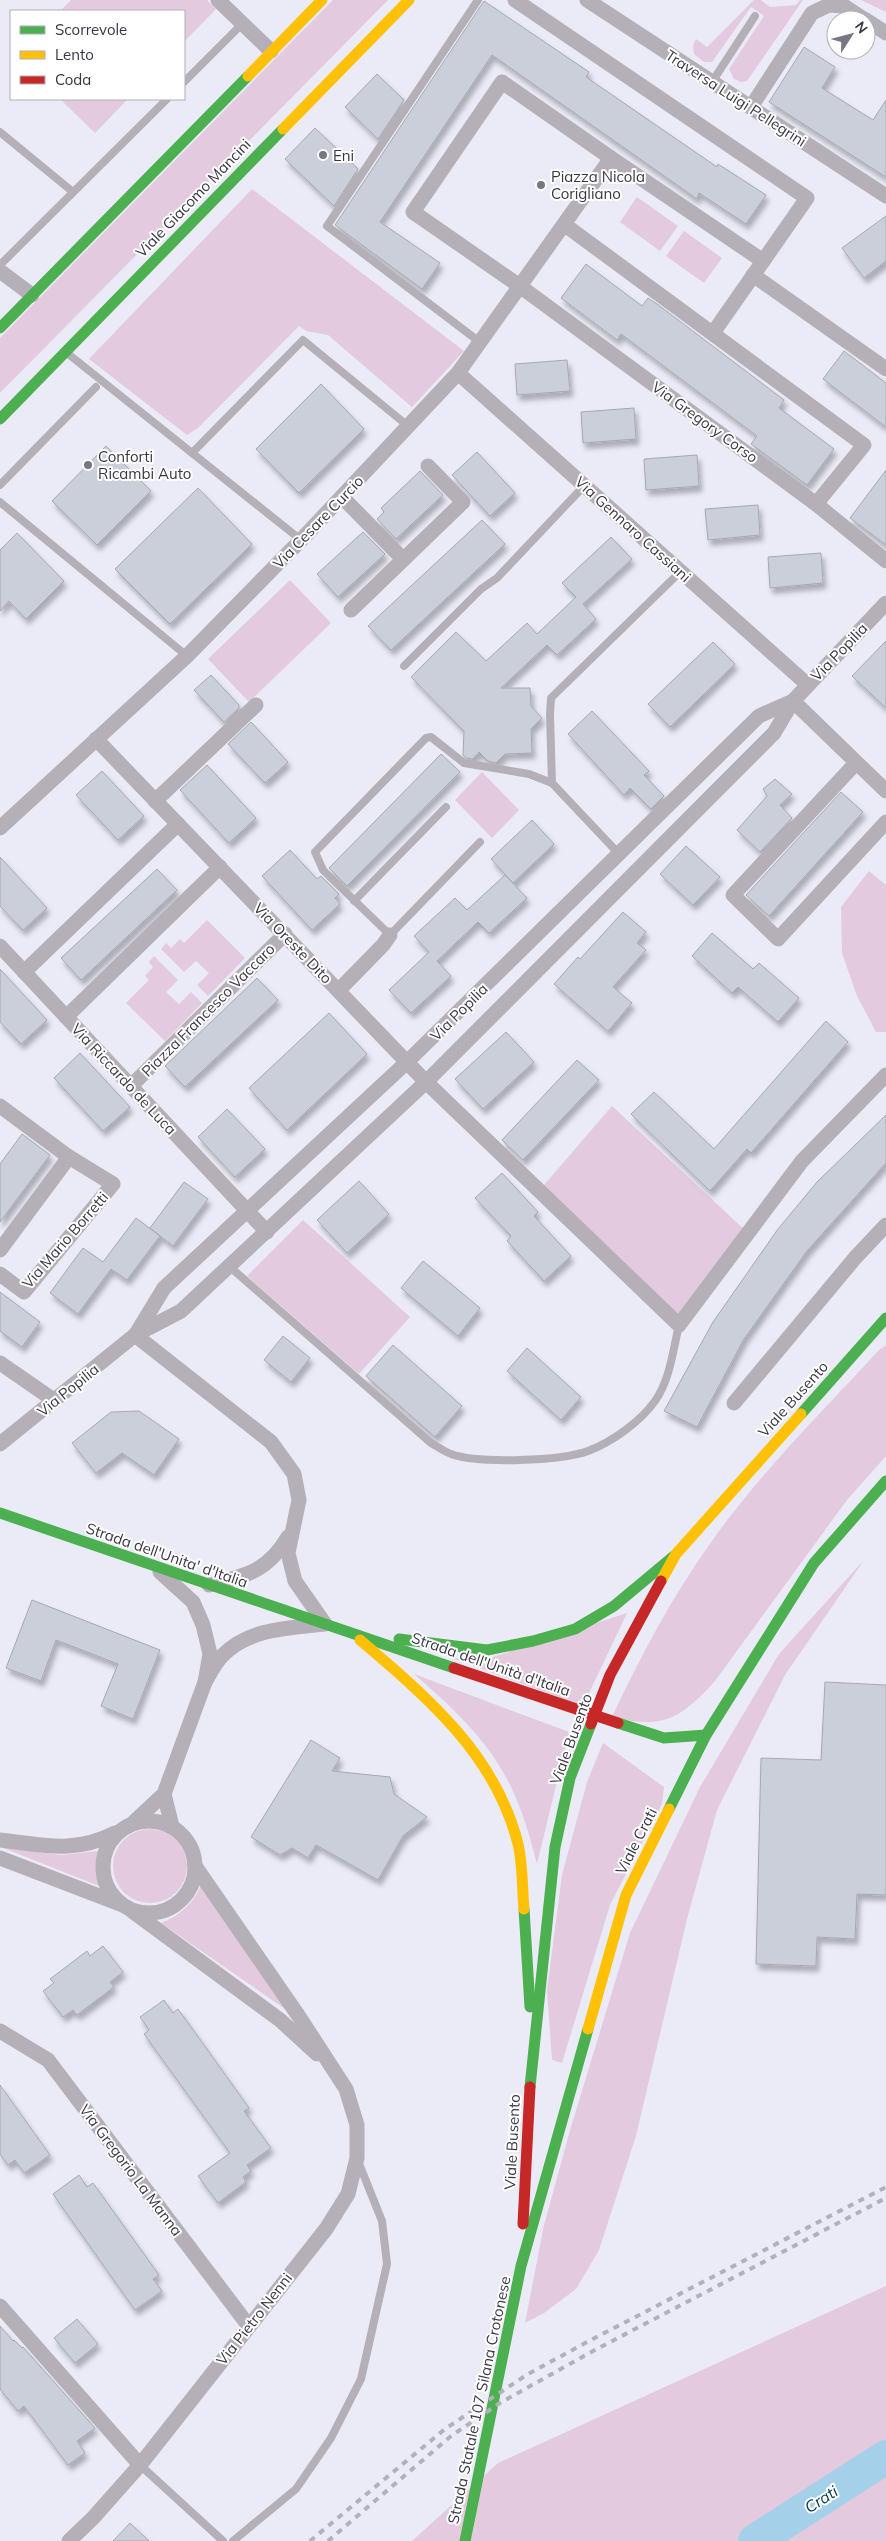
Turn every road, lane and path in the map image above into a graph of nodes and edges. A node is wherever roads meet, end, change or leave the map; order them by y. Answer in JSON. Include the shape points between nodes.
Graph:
{"nodes":[{"id":1,"x":218,"y":0,"type":"edge"},
{"id":2,"x":322,"y":0,"type":"edge"},
{"id":3,"x":409,"y":0,"type":"edge"},
{"id":4,"x":478,"y":0,"type":"edge"},
{"id":5,"x":515,"y":0,"type":"edge"},
{"id":6,"x":587,"y":0,"type":"edge"},
{"id":7,"x":850,"y":10,"type":"edge"},
{"id":8,"x":755,"y":16,"type":"dead end"},
{"id":9,"x":242,"y":24,"type":"junction"},
{"id":10,"x":271,"y":52,"type":"junction"},
{"id":11,"x":185,"y":81,"type":"edge"},
{"id":12,"x":712,"y":82,"type":"junction"},
{"id":13,"x":166,"y":100,"type":"edge"},
{"id":14,"x":751,"y":107,"type":"junction"},
{"id":15,"x":0,"y":132,"type":"edge"},
{"id":16,"x":611,"y":158,"type":"junction"},
{"id":17,"x":74,"y":192,"type":"junction"},
{"id":18,"x":886,"y":196,"type":"edge"},
{"id":19,"x":564,"y":225,"type":"junction"},
{"id":20,"x":763,"y":261,"type":"junction"},
{"id":21,"x":0,"y":264,"type":"edge"},
{"id":22,"x":0,"y":271,"type":"edge"},
{"id":23,"x":753,"y":275,"type":"junction"},
{"id":24,"x":521,"y":287,"type":"junction"},
{"id":25,"x":32,"y":295,"type":"junction"},
{"id":26,"x":0,"y":328,"type":"edge"},
{"id":27,"x":714,"y":333,"type":"junction"},
{"id":28,"x":481,"y":342,"type":"junction"},
{"id":29,"x":66,"y":352,"type":"junction"},
{"id":30,"x":886,"y":369,"type":"edge"},
{"id":31,"x":458,"y":373,"type":"junction"},
{"id":32,"x":96,"y":387,"type":"dead end"},
{"id":33,"x":0,"y":419,"type":"edge"},
{"id":34,"x":408,"y":426,"type":"junction"},
{"id":35,"x":192,"y":453,"type":"junction"},
{"id":36,"x":428,"y":466,"type":"dead end"},
{"id":37,"x":0,"y":484,"type":"edge"},
{"id":38,"x":584,"y":486,"type":"junction"},
{"id":39,"x":342,"y":497,"type":"junction"},
{"id":40,"x":0,"y":502,"type":"edge"},
{"id":41,"x":816,"y":504,"type":"junction"},
{"id":42,"x":301,"y":540,"type":"junction"},
{"id":43,"x":403,"y":559,"type":"junction"},
{"id":44,"x":886,"y":562,"type":"edge"},
{"id":45,"x":680,"y":572,"type":"junction"},
{"id":46,"x":886,"y":603,"type":"edge"},
{"id":47,"x":351,"y":610,"type":"dead end"},
{"id":48,"x":187,"y":656,"type":"junction"},
{"id":49,"x":404,"y":666,"type":"dead end"},
{"id":50,"x":808,"y":685,"type":"junction"},
{"id":51,"x":793,"y":701,"type":"junction"},
{"id":52,"x":256,"y":705,"type":"dead end"},
{"id":53,"x":96,"y":739,"type":"junction"},
{"id":54,"x":856,"y":763,"type":"junction"},
{"id":55,"x":883,"y":782,"type":"edge"},
{"id":56,"x":552,"y":783,"type":"junction"},
{"id":57,"x":155,"y":801,"type":"junction"},
{"id":58,"x":446,"y":807,"type":"dead end"},
{"id":59,"x":886,"y":822,"type":"edge"},
{"id":60,"x":178,"y":824,"type":"junction"},
{"id":61,"x":0,"y":828,"type":"edge"},
{"id":62,"x":480,"y":842,"type":"dead end"},
{"id":63,"x":619,"y":854,"type":"junction"},
{"id":64,"x":220,"y":867,"type":"junction"},
{"id":65,"x":354,"y":901,"type":"junction"},
{"id":66,"x":285,"y":934,"type":"junction"},
{"id":67,"x":390,"y":934,"type":"junction"},
{"id":68,"x":0,"y":946,"type":"edge"},
{"id":69,"x":24,"y":972,"type":"junction"},
{"id":70,"x":339,"y":990,"type":"junction"},
{"id":71,"x":66,"y":1017,"type":"junction"},
{"id":72,"x":407,"y":1062,"type":"junction"},
{"id":73,"x":886,"y":1075,"type":"edge"},
{"id":74,"x":426,"y":1082,"type":"junction"},
{"id":75,"x":131,"y":1086,"type":"junction"},
{"id":76,"x":0,"y":1106,"type":"edge"},
{"id":77,"x":69,"y":1158,"type":"junction"},
{"id":78,"x":248,"y":1211,"type":"junction"},
{"id":79,"x":886,"y":1225,"type":"edge"},
{"id":80,"x":267,"y":1232,"type":"junction"},
{"id":81,"x":0,"y":1250,"type":"edge"},
{"id":82,"x":230,"y":1267,"type":"junction"},
{"id":83,"x":0,"y":1274,"type":"edge"},
{"id":84,"x":884,"y":1322,"type":"edge"},
{"id":85,"x":679,"y":1325,"type":"junction"},
{"id":86,"x":135,"y":1335,"type":"junction"},
{"id":87,"x":0,"y":1363,"type":"edge"},
{"id":88,"x":55,"y":1401,"type":"junction"},
{"id":89,"x":734,"y":1403,"type":"dead end"},
{"id":90,"x":0,"y":1444,"type":"edge"},
{"id":91,"x":886,"y":1481,"type":"edge"},
{"id":92,"x":0,"y":1513,"type":"edge"},
{"id":93,"x":295,"y":1524,"type":"junction"},
{"id":94,"x":676,"y":1554,"type":"junction"},
{"id":95,"x":155,"y":1567,"type":"junction"},
{"id":96,"x":208,"y":1585,"type":"junction"},
{"id":97,"x":325,"y":1624,"type":"junction"},
{"id":98,"x":353,"y":1633,"type":"junction"},
{"id":99,"x":205,"y":1682,"type":"junction"},
{"id":100,"x":706,"y":1735,"type":"junction"},
{"id":101,"x":164,"y":1794,"type":"junction"},
{"id":102,"x":134,"y":1822,"type":"junction"},
{"id":103,"x":172,"y":1826,"type":"junction"},
{"id":104,"x":121,"y":1830,"type":"junction"},
{"id":105,"x":0,"y":1840,"type":"edge"},
{"id":106,"x":0,"y":1858,"type":"edge"},
{"id":107,"x":195,"y":1866,"type":"junction"},
{"id":108,"x":126,"y":1908,"type":"junction"},
{"id":109,"x":0,"y":2031,"type":"edge"},
{"id":110,"x":532,"y":2052,"type":"junction"},
{"id":111,"x":333,"y":2069,"type":"junction"},
{"id":112,"x":357,"y":2158,"type":"junction"},
{"id":113,"x":521,"y":2266,"type":"junction"},
{"id":114,"x":0,"y":2306,"type":"edge"},
{"id":115,"x":248,"y":2325,"type":"junction"},
{"id":116,"x":140,"y":2465,"type":"junction"},
{"id":117,"x":69,"y":2541,"type":"edge"},
{"id":118,"x":223,"y":2541,"type":"edge"},
{"id":119,"x":233,"y":2541,"type":"edge"},
{"id":120,"x":465,"y":2541,"type":"edge"}],
"edges":[{"from":1,"to":9,"type":"street"},
{"from":2,"to":10,"type":"main road"},
{"from":3,"to":29,"type":"main road","name":"Viale Giacomo Mancini"},
{"from":4,"to":28,"type":"lane","via":[[327,226]]},
{"from":5,"to":20,"type":"street","via":[[806,198]]},
{"from":6,"to":12,"type":"street","name":"Traversa Luigi Pellegrini"},
{"from":7,"to":14,"type":"street","via":[[829,5],[812,13]]},
{"from":8,"to":12,"type":"lane"},
{"from":9,"to":10,"type":"street"},
{"from":9,"to":11,"type":"lane"},
{"from":10,"to":25,"type":"main road"},
{"from":12,"to":14,"type":"street","name":"Traversa Luigi Pellegrini"},
{"from":13,"to":17,"type":"lane"},
{"from":14,"to":18,"type":"street","name":"Traversa Luigi Pellegrini"},
{"from":15,"to":17,"type":"lane"},
{"from":16,"to":19,"type":"street"},
{"from":16,"to":20,"type":"street"},
{"from":16,"to":24,"type":"street","via":[[502,82],[412,212]]},
{"from":17,"to":21,"type":"lane"},
{"from":19,"to":24,"type":"street"},
{"from":19,"to":27,"type":"street"},
{"from":20,"to":23,"type":"street"},
{"from":22,"to":25,"type":"street"},
{"from":23,"to":27,"type":"street"},
{"from":23,"to":30,"type":"street"},
{"from":24,"to":28,"type":"street","name":"Via Cesare Curcio"},
{"from":24,"to":41,"type":"street","name":"Via Gregory Corso"},
{"from":25,"to":26,"type":"main road"},
{"from":27,"to":41,"type":"street","via":[[864,445]]},
{"from":28,"to":31,"type":"street","name":"Via Cesare Curcio"},
{"from":29,"to":33,"type":"main road","name":"Viale Giacomo Mancini"},
{"from":29,"to":35,"type":"lane"},
{"from":31,"to":34,"type":"street","name":"Via Cesare Curcio"},
{"from":31,"to":38,"type":"street","name":"Via Gennaro Cassiani"},
{"from":32,"to":37,"type":"lane"},
{"from":34,"to":35,"type":"lane","via":[[303,340]]},
{"from":34,"to":39,"type":"street","name":"Via Cesare Curcio"},
{"from":35,"to":42,"type":"lane"},
{"from":36,"to":43,"type":"street","via":[[463,502]]},
{"from":38,"to":45,"type":"street","name":"Via Gennaro Cassiani"},
{"from":38,"to":49,"type":"lane","via":[[497,578],[481,589]]},
{"from":39,"to":42,"type":"street","name":"Via Cesare Curcio"},
{"from":39,"to":43,"type":"street"},
{"from":40,"to":48,"type":"lane"},
{"from":41,"to":44,"type":"street","name":"Via Gregory Corso"},
{"from":42,"to":48,"type":"street","name":"Via Cesare Curcio"},
{"from":43,"to":47,"type":"street"},
{"from":45,"to":50,"type":"street","name":"Via Gennaro Cassiani"},
{"from":45,"to":56,"type":"lane","via":[[551,698]]},
{"from":46,"to":50,"type":"street","name":"Via Popilia"},
{"from":48,"to":53,"type":"street","name":"Via Cesare Curcio"},
{"from":50,"to":51,"type":"street","name":"Via Popilia"},
{"from":51,"to":54,"type":"street"},
{"from":51,"to":63,"type":"street","name":"Via Popilia","via":[[759,716]]},
{"from":51,"to":74,"type":"street","name":"Via Popilia","via":[[774,733]]},
{"from":52,"to":57,"type":"street"},
{"from":53,"to":57,"type":"street","name":"Via Oreste Dito"},
{"from":53,"to":61,"type":"street","name":"Via Cesare Curcio"},
{"from":54,"to":55,"type":"street"},
{"from":54,"to":59,"type":"street","via":[[734,895],[778,939]]},
{"from":56,"to":63,"type":"lane"},
{"from":56,"to":65,"type":"lane","via":[[529,774],[464,763],[437,739],[426,738],[315,852],[322,870]]},
{"from":57,"to":60,"type":"street","name":"Via Oreste Dito"},
{"from":58,"to":65,"type":"lane"},
{"from":60,"to":64,"type":"street","name":"Via Oreste Dito"},
{"from":60,"to":69,"type":"street"},
{"from":62,"to":67,"type":"lane"},
{"from":63,"to":72,"type":"street","name":"Via Popilia"},
{"from":64,"to":66,"type":"street","name":"Via Oreste Dito"},
{"from":64,"to":71,"type":"street"},
{"from":65,"to":67,"type":"lane"},
{"from":66,"to":70,"type":"street","name":"Via Oreste Dito"},
{"from":66,"to":75,"type":"street","name":"Piazza Francesco Vaccaro"},
{"from":67,"to":70,"type":"street"},
{"from":68,"to":69,"type":"street","name":"Via Riccardo de Luca"},
{"from":69,"to":71,"type":"street","name":"Via Riccardo de Luca"},
{"from":70,"to":72,"type":"street","name":"Via Oreste Dito"},
{"from":71,"to":75,"type":"street","name":"Via Riccardo de Luca"},
{"from":72,"to":74,"type":"street","name":"Via Oreste Dito"},
{"from":72,"to":78,"type":"street","name":"Via Popilia"},
{"from":73,"to":85,"type":"street","via":[[802,1162]]},
{"from":74,"to":80,"type":"street","name":"Via Popilia"},
{"from":74,"to":85,"type":"street","name":"Via Oreste Dito"},
{"from":75,"to":78,"type":"street","name":"Via Riccardo de Luca"},
{"from":76,"to":77,"type":"street","name":"Via Mario Borretti"},
{"from":77,"to":81,"type":"street"},
{"from":77,"to":83,"type":"street","name":"Via Mario Borretti","via":[[113,1184],[24,1292]]},
{"from":78,"to":80,"type":"street","name":"Via Riccardo de Luca"},
{"from":78,"to":86,"type":"street","name":"Via Popilia","via":[[164,1288]]},
{"from":79,"to":89,"type":"street"},
{"from":80,"to":82,"type":"street","name":"Via Popilia"},
{"from":82,"to":85,"type":"lane","via":[[431,1443],[451,1454],[473,1459],[566,1455],[587,1451],[608,1440],[643,1415],[662,1390]]},
{"from":82,"to":86,"type":"street","name":"Via Popilia","via":[[181,1311]]},
{"from":84,"to":94,"type":"main road","name":"Viale Busento"},
{"from":86,"to":88,"type":"street","name":"Via Popilia"},
{"from":86,"to":93,"type":"street","via":[[271,1442],[294,1474],[299,1500]]},
{"from":87,"to":88,"type":"street"},
{"from":88,"to":90,"type":"street","name":"Via Popilia"},
{"from":91,"to":100,"type":"main road","name":"Viale Crati","via":[[814,1563]]},
{"from":92,"to":95,"type":"main road","name":"Strada dell'Unita' d'Italia"},
{"from":93,"to":96,"type":"street","via":[[279,1552],[260,1569],[245,1577]]},
{"from":93,"to":97,"type":"street","via":[[288,1553],[295,1582]]},
{"from":94,"to":98,"type":"main road","via":[[614,1606],[575,1629],[533,1641],[487,1650]]},
{"from":94,"to":110,"type":"main road","name":"Viale Busento","via":[[610,1675],[570,1778],[555,1847]]},
{"from":95,"to":96,"type":"main road","name":"Strada dell'Unita' d'Italia"},
{"from":95,"to":99,"type":"street","via":[[193,1602],[204,1624],[210,1654]]},
{"from":96,"to":97,"type":"main road","name":"Strada dell'Unita' d'Italia"},
{"from":97,"to":98,"type":"main road","name":"Strada dell'Unità d'Italia"},
{"from":97,"to":99,"type":"street","via":[[268,1630],[241,1640],[221,1656]]},
{"from":98,"to":100,"type":"main road","name":"Strada dell'Unità d'Italia","via":[[664,1738]]},
{"from":98,"to":110,"type":"main road","via":[[427,1697],[466,1739],[499,1790],[518,1844]]},
{"from":99,"to":101,"type":"street"},
{"from":100,"to":113,"type":"main road","name":"Viale Crati","via":[[626,1895]]},
{"from":101,"to":102,"type":"street"},
{"from":101,"to":103,"type":"street"},
{"from":102,"to":103,"type":"street","via":[[147,1820]]},
{"from":102,"to":104,"type":"street"},
{"from":103,"to":107,"type":"street","via":[[189,1843]]},
{"from":104,"to":105,"type":"street","via":[[95,1843],[58,1847]]},
{"from":104,"to":108,"type":"street","via":[[110,1841],[104,1855],[103,1870],[106,1886]]},
{"from":106,"to":108,"type":"street"},
{"from":107,"to":108,"type":"street","via":[[193,1882],[185,1896],[173,1906],[158,1912]]},
{"from":107,"to":111,"type":"street","name":"Via Pietro Nenni"},
{"from":108,"to":111,"type":"street","name":"Via Pietro Nenni","via":[[280,2020]]},
{"from":109,"to":115,"type":"street","name":"Via Gregorio La Manna","via":[[48,2060]]},
{"from":110,"to":113,"type":"main road","name":"Viale Busento"},
{"from":111,"to":112,"type":"street","name":"Via Pietro Nenni","via":[[346,2089],[358,2125]]},
{"from":112,"to":115,"type":"street","name":"Via Pietro Nenni","via":[[348,2194],[326,2229]]},
{"from":112,"to":119,"type":"lane","via":[[382,2221],[387,2264],[360,2379],[331,2438],[296,2489]]},
{"from":113,"to":120,"type":"main road","name":"Strada Statale 107 Silana Crotonese"},
{"from":114,"to":116,"type":"street"},
{"from":115,"to":116,"type":"street","name":"Via Pietro Nenni"},
{"from":116,"to":117,"type":"street","name":"Via Pietro Nenni"},
{"from":116,"to":118,"type":"lane"}]}
